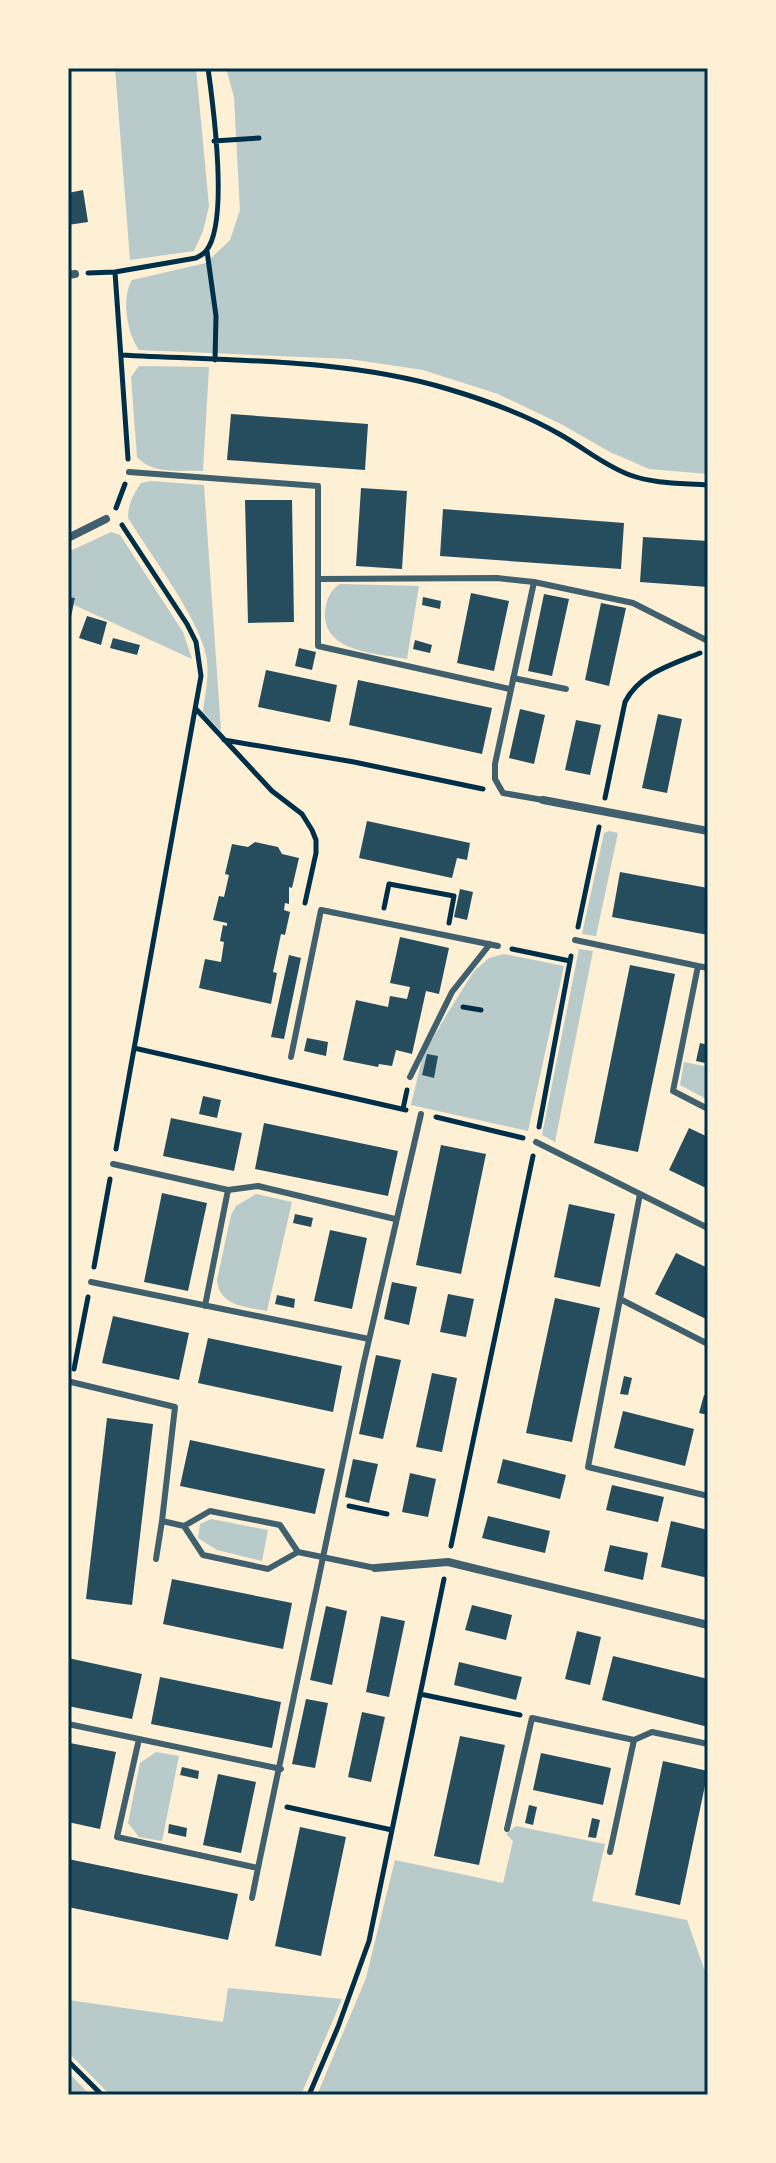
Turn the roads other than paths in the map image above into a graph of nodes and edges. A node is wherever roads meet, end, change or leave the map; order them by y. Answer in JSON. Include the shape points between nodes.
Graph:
{"nodes":[{"id":1,"x":129,"y":472,"type":"road end"},
{"id":2,"x":106,"y":519,"type":"dead end"},
{"id":3,"x":68,"y":538,"type":"edge"},
{"id":4,"x":319,"y":579,"type":"junction"},
{"id":5,"x":534,"y":582,"type":"junction"},
{"id":6,"x":708,"y":641,"type":"edge"},
{"id":7,"x":513,"y":678,"type":"junction"},
{"id":8,"x":510,"y":689,"type":"junction"},
{"id":9,"x":566,"y":689,"type":"dead end"},
{"id":10,"x":543,"y":800,"type":"joint"},
{"id":11,"x":708,"y":831,"type":"edge"},
{"id":12,"x":575,"y":940,"type":"road end"},
{"id":13,"x":698,"y":966,"type":"junction"},
{"id":14,"x":708,"y":968,"type":"edge"},
{"id":15,"x":291,"y":1057,"type":"dead end"},
{"id":16,"x":410,"y":1077,"type":"dead end"},
{"id":17,"x":708,"y":1109,"type":"edge"},
{"id":18,"x":421,"y":1114,"type":"road end"},
{"id":19,"x":536,"y":1142,"type":"road end"},
{"id":20,"x":113,"y":1164,"type":"road end"},
{"id":21,"x":228,"y":1190,"type":"junction"},
{"id":22,"x":640,"y":1194,"type":"junction"},
{"id":23,"x":395,"y":1219,"type":"junction"},
{"id":24,"x":708,"y":1228,"type":"edge"},
{"id":25,"x":91,"y":1282,"type":"road end"},
{"id":26,"x":620,"y":1299,"type":"junction"},
{"id":27,"x":205,"y":1306,"type":"junction"},
{"id":28,"x":369,"y":1339,"type":"junction"},
{"id":29,"x":708,"y":1344,"type":"edge"},
{"id":30,"x":71,"y":1382,"type":"road end"},
{"id":31,"x":708,"y":1494,"type":"edge"},
{"id":32,"x":162,"y":1521,"type":"junction"},
{"id":33,"x":184,"y":1526,"type":"junction"},
{"id":34,"x":298,"y":1552,"type":"junction"},
{"id":35,"x":324,"y":1557,"type":"junction"},
{"id":36,"x":156,"y":1559,"type":"dead end"},
{"id":37,"x":375,"y":1568,"type":"joint"},
{"id":38,"x":708,"y":1625,"type":"edge"},
{"id":39,"x":68,"y":1724,"type":"edge"},
{"id":40,"x":139,"y":1739,"type":"junction"},
{"id":41,"x":634,"y":1740,"type":"junction"},
{"id":42,"x":708,"y":1744,"type":"edge"},
{"id":43,"x":281,"y":1769,"type":"junction"},
{"id":44,"x":507,"y":1829,"type":"dead end"},
{"id":45,"x":610,"y":1852,"type":"dead end"},
{"id":46,"x":258,"y":1868,"type":"junction"},
{"id":47,"x":252,"y":1898,"type":"dead end"}],
"edges":[{"from":1,"to":4,"type":"lane","via":[[318,486]]},
{"from":2,"to":3,"type":"street"},
{"from":4,"to":5,"type":"lane"},
{"from":4,"to":8,"type":"lane","via":[[318,646]]},
{"from":5,"to":6,"type":"lane","via":[[633,603]]},
{"from":5,"to":7,"type":"lane"},
{"from":7,"to":8,"type":"lane"},
{"from":7,"to":9,"type":"lane"},
{"from":8,"to":10,"type":"lane","via":[[495,779],[503,793]]},
{"from":10,"to":11,"type":"street"},
{"from":12,"to":13,"type":"lane"},
{"from":13,"to":14,"type":"lane"},
{"from":13,"to":17,"type":"lane","via":[[673,1091]]},
{"from":15,"to":16,"type":"lane","via":[[321,910],[494,945],[452,992]]},
{"from":18,"to":23,"type":"lane"},
{"from":19,"to":22,"type":"lane"},
{"from":20,"to":21,"type":"lane"},
{"from":21,"to":23,"type":"lane","via":[[258,1186]]},
{"from":21,"to":27,"type":"lane"},
{"from":22,"to":24,"type":"lane"},
{"from":22,"to":26,"type":"lane"},
{"from":23,"to":28,"type":"lane"},
{"from":25,"to":27,"type":"lane"},
{"from":26,"to":29,"type":"lane"},
{"from":26,"to":31,"type":"lane","via":[[588,1467]]},
{"from":27,"to":28,"type":"lane"},
{"from":28,"to":35,"type":"lane"},
{"from":30,"to":32,"type":"lane","via":[[175,1407]]},
{"from":32,"to":33,"type":"lane"},
{"from":32,"to":36,"type":"lane"},
{"from":33,"to":34,"type":"lane","via":[[210,1511],[280,1525]]},
{"from":33,"to":34,"type":"lane","via":[[203,1555],[268,1569]]},
{"from":34,"to":35,"type":"lane"},
{"from":35,"to":37,"type":"lane"},
{"from":35,"to":43,"type":"lane"},
{"from":37,"to":38,"type":"street","via":[[448,1562]]},
{"from":39,"to":40,"type":"lane"},
{"from":40,"to":43,"type":"lane"},
{"from":40,"to":46,"type":"lane","via":[[117,1837]]},
{"from":41,"to":42,"type":"lane","via":[[652,1732]]},
{"from":41,"to":44,"type":"lane","via":[[532,1718]]},
{"from":41,"to":45,"type":"lane"},
{"from":43,"to":46,"type":"lane"},
{"from":46,"to":47,"type":"lane"}]}
